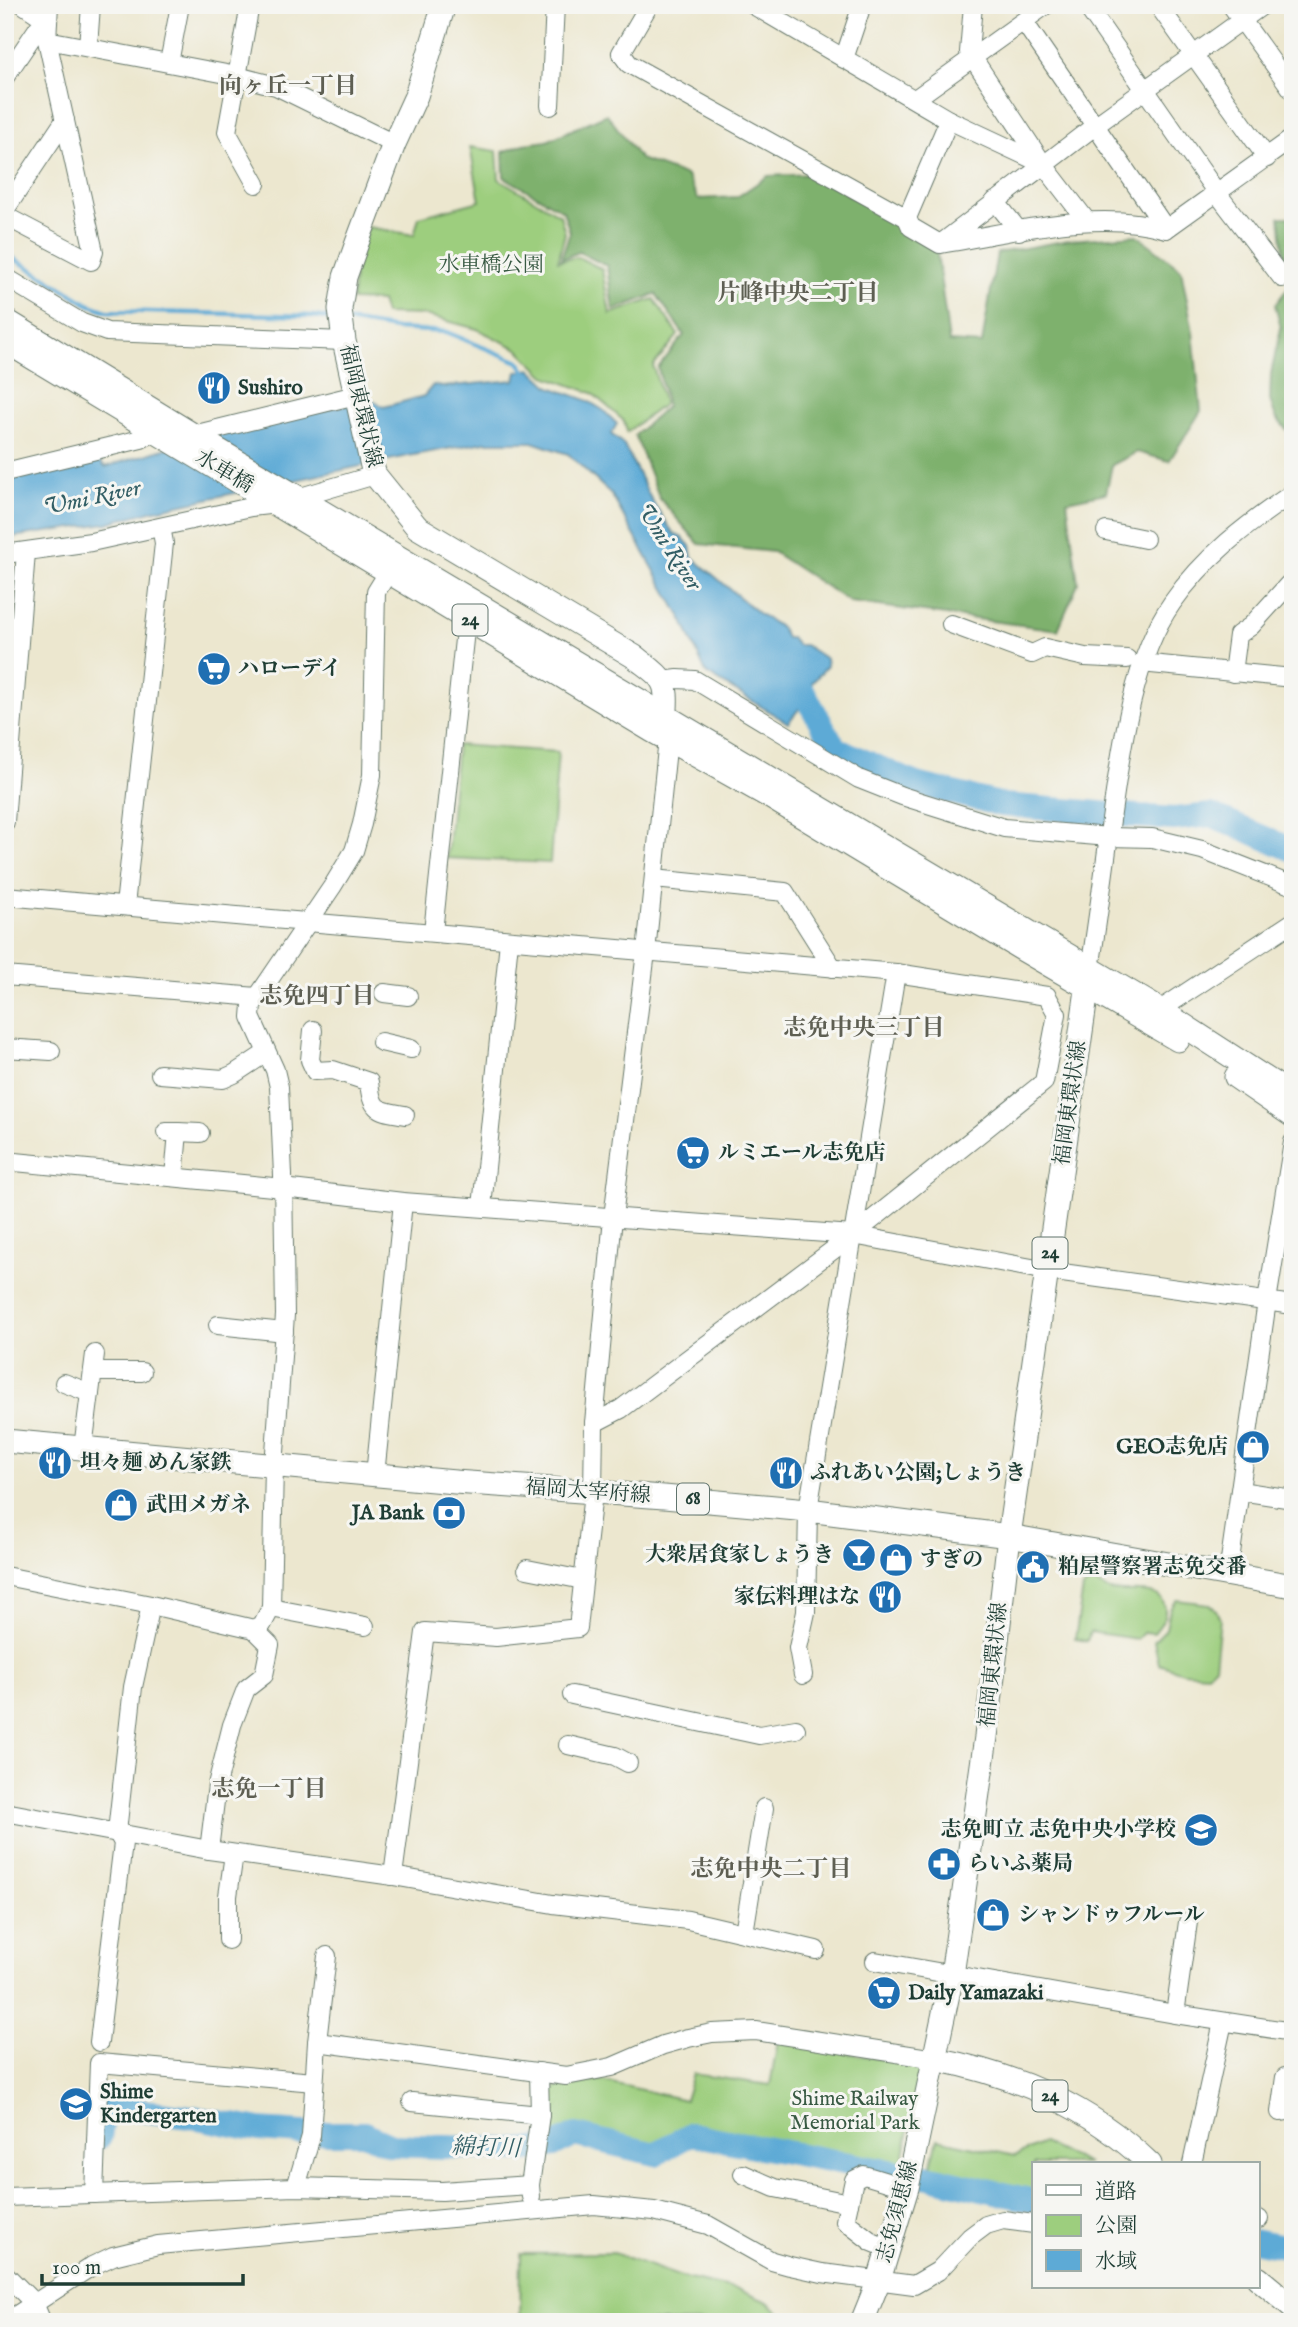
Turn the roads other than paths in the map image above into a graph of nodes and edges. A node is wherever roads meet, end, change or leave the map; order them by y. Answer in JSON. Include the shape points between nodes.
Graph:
{"nodes":[{"id":1,"x":24,"y":5,"type":"edge"},
{"id":2,"x":91,"y":5,"type":"edge"},
{"id":3,"x":180,"y":5,"type":"edge"},
{"id":4,"x":250,"y":5,"type":"edge"},
{"id":5,"x":444,"y":5,"type":"edge"},
{"id":6,"x":555,"y":5,"type":"edge"},
{"id":7,"x":649,"y":5,"type":"edge"},
{"id":8,"x":862,"y":5,"type":"edge"},
{"id":9,"x":973,"y":5,"type":"edge"},
{"id":10,"x":1046,"y":5,"type":"edge"},
{"id":11,"x":1086,"y":5,"type":"edge"},
{"id":12,"x":1158,"y":5,"type":"edge"},
{"id":13,"x":1231,"y":5,"type":"edge"},
{"id":14,"x":1263,"y":5,"type":"edge"},
{"id":15,"x":764,"y":9,"type":"edge"},
{"id":16,"x":49,"y":13,"type":"edge"},
{"id":17,"x":1242,"y":20,"type":"junction"},
{"id":18,"x":1024,"y":22,"type":"junction"},
{"id":19,"x":47,"y":40,"type":"junction"},
{"id":20,"x":88,"y":47,"type":"junction"},
{"id":21,"x":1193,"y":56,"type":"junction"},
{"id":22,"x":973,"y":58,"type":"junction"},
{"id":23,"x":844,"y":59,"type":"junction"},
{"id":24,"x":169,"y":63,"type":"junction"},
{"id":25,"x":237,"y":76,"type":"junction"},
{"id":26,"x":5,"y":77,"type":"edge"},
{"id":27,"x":1144,"y":91,"type":"junction"},
{"id":28,"x":1293,"y":91,"type":"edge"},
{"id":29,"x":915,"y":99,"type":"junction"},
{"id":30,"x":550,"y":106,"type":"dead end"},
{"id":31,"x":65,"y":120,"type":"junction"},
{"id":32,"x":949,"y":120,"type":"junction"},
{"id":33,"x":1096,"y":125,"type":"junction"},
{"id":34,"x":1293,"y":138,"type":"edge"},
{"id":35,"x":394,"y":144,"type":"junction"},
{"id":36,"x":1267,"y":158,"type":"junction"},
{"id":37,"x":1043,"y":164,"type":"junction"},
{"id":38,"x":256,"y":184,"type":"dead end"},
{"id":39,"x":1217,"y":193,"type":"junction"},
{"id":40,"x":995,"y":201,"type":"junction"},
{"id":41,"x":5,"y":210,"type":"edge"},
{"id":42,"x":5,"y":216,"type":"edge"},
{"id":43,"x":907,"y":218,"type":"junction"},
{"id":44,"x":1086,"y":220,"type":"junction"},
{"id":45,"x":1166,"y":229,"type":"junction"},
{"id":46,"x":1019,"y":231,"type":"junction"},
{"id":47,"x":940,"y":244,"type":"junction"},
{"id":48,"x":5,"y":276,"type":"edge"},
{"id":49,"x":1282,"y":278,"type":"dead end"},
{"id":50,"x":5,"y":320,"type":"edge"},
{"id":51,"x":344,"y":338,"type":"junction"},
{"id":52,"x":5,"y":341,"type":"edge"},
{"id":53,"x":357,"y":398,"type":"junction"},
{"id":54,"x":155,"y":432,"type":"junction"},
{"id":55,"x":191,"y":440,"type":"junction"},
{"id":56,"x":373,"y":470,"type":"junction"},
{"id":57,"x":5,"y":472,"type":"edge"},
{"id":58,"x":1293,"y":493,"type":"edge"},
{"id":59,"x":286,"y":499,"type":"junction"},
{"id":60,"x":161,"y":527,"type":"junction"},
{"id":61,"x":1106,"y":531,"type":"dead end"},
{"id":62,"x":1145,"y":539,"type":"dead end"},
{"id":63,"x":26,"y":551,"type":"junction"},
{"id":64,"x":5,"y":554,"type":"edge"},
{"id":65,"x":389,"y":571,"type":"junction"},
{"id":66,"x":1293,"y":587,"type":"edge"},
{"id":67,"x":470,"y":620,"type":"junction"},
{"id":68,"x":951,"y":624,"type":"dead end"},
{"id":69,"x":1134,"y":661,"type":"junction"},
{"id":70,"x":1233,"y":673,"type":"junction"},
{"id":71,"x":1293,"y":678,"type":"edge"},
{"id":72,"x":663,"y":681,"type":"junction"},
{"id":73,"x":664,"y":716,"type":"junction"},
{"id":74,"x":668,"y":739,"type":"junction"},
{"id":75,"x":8,"y":746,"type":"edge"},
{"id":76,"x":5,"y":822,"type":"edge"},
{"id":77,"x":1109,"y":837,"type":"junction"},
{"id":78,"x":654,"y":879,"type":"junction"},
{"id":79,"x":1293,"y":887,"type":"edge"},
{"id":80,"x":5,"y":896,"type":"edge"},
{"id":81,"x":125,"y":906,"type":"junction"},
{"id":82,"x":309,"y":921,"type":"junction"},
{"id":83,"x":1293,"y":922,"type":"edge"},
{"id":84,"x":433,"y":932,"type":"junction"},
{"id":85,"x":509,"y":941,"type":"junction"},
{"id":86,"x":646,"y":952,"type":"junction"},
{"id":87,"x":833,"y":968,"type":"junction"},
{"id":88,"x":896,"y":973,"type":"junction"},
{"id":89,"x":5,"y":976,"type":"edge"},
{"id":90,"x":1089,"y":978,"type":"junction"},
{"id":91,"x":384,"y":993,"type":"dead end"},
{"id":92,"x":408,"y":996,"type":"dead end"},
{"id":93,"x":257,"y":998,"type":"junction"},
{"id":94,"x":1160,"y":1010,"type":"junction"},
{"id":95,"x":313,"y":1030,"type":"dead end"},
{"id":96,"x":381,"y":1042,"type":"dead end"},
{"id":97,"x":5,"y":1048,"type":"edge"},
{"id":98,"x":411,"y":1049,"type":"dead end"},
{"id":99,"x":51,"y":1051,"type":"dead end"},
{"id":100,"x":267,"y":1052,"type":"junction"},
{"id":101,"x":160,"y":1074,"type":"dead end"},
{"id":102,"x":1293,"y":1096,"type":"edge"},
{"id":103,"x":405,"y":1115,"type":"dead end"},
{"id":104,"x":1293,"y":1116,"type":"edge"},
{"id":105,"x":200,"y":1133,"type":"dead end"},
{"id":106,"x":1293,"y":1142,"type":"edge"},
{"id":107,"x":5,"y":1161,"type":"edge"},
{"id":108,"x":174,"y":1177,"type":"junction"},
{"id":109,"x":283,"y":1188,"type":"junction"},
{"id":110,"x":403,"y":1202,"type":"junction"},
{"id":111,"x":482,"y":1207,"type":"junction"},
{"id":112,"x":613,"y":1217,"type":"junction"},
{"id":113,"x":853,"y":1235,"type":"junction"},
{"id":114,"x":1048,"y":1271,"type":"junction"},
{"id":115,"x":1267,"y":1301,"type":"junction"},
{"id":116,"x":1293,"y":1305,"type":"edge"},
{"id":117,"x":218,"y":1325,"type":"dead end"},
{"id":118,"x":284,"y":1332,"type":"junction"},
{"id":119,"x":142,"y":1372,"type":"dead end"},
{"id":120,"x":64,"y":1383,"type":"dead end"},
{"id":121,"x":90,"y":1393,"type":"junction"},
{"id":122,"x":594,"y":1423,"type":"junction"},
{"id":123,"x":5,"y":1441,"type":"edge"},
{"id":124,"x":83,"y":1448,"type":"junction"},
{"id":125,"x":274,"y":1466,"type":"junction"},
{"id":126,"x":376,"y":1475,"type":"junction"},
{"id":127,"x":1240,"y":1491,"type":"junction"},
{"id":128,"x":593,"y":1493,"type":"junction"},
{"id":129,"x":1293,"y":1499,"type":"edge"},
{"id":130,"x":808,"y":1510,"type":"junction"},
{"id":131,"x":1009,"y":1536,"type":"junction"},
{"id":132,"x":527,"y":1569,"type":"dead end"},
{"id":133,"x":1228,"y":1574,"type":"junction"},
{"id":134,"x":5,"y":1576,"type":"edge"},
{"id":135,"x":583,"y":1580,"type":"junction"},
{"id":136,"x":1293,"y":1586,"type":"edge"},
{"id":137,"x":151,"y":1605,"type":"junction"},
{"id":138,"x":271,"y":1608,"type":"junction"},
{"id":139,"x":365,"y":1626,"type":"dead end"},
{"id":140,"x":254,"y":1629,"type":"junction"},
{"id":141,"x":803,"y":1675,"type":"dead end"},
{"id":142,"x":572,"y":1695,"type":"dead end"},
{"id":143,"x":796,"y":1729,"type":"dead end"},
{"id":144,"x":568,"y":1745,"type":"dead end"},
{"id":145,"x":628,"y":1763,"type":"dead end"},
{"id":146,"x":764,"y":1808,"type":"dead end"},
{"id":147,"x":5,"y":1812,"type":"edge"},
{"id":148,"x":117,"y":1832,"type":"junction"},
{"id":149,"x":209,"y":1850,"type":"junction"},
{"id":150,"x":234,"y":1854,"type":"junction"},
{"id":151,"x":393,"y":1876,"type":"junction"},
{"id":152,"x":1188,"y":1922,"type":"dead end"},
{"id":153,"x":744,"y":1933,"type":"junction"},
{"id":154,"x":229,"y":1940,"type":"dead end"},
{"id":155,"x":816,"y":1950,"type":"dead end"},
{"id":156,"x":327,"y":1956,"type":"dead end"},
{"id":157,"x":876,"y":1961,"type":"dead end"},
{"id":158,"x":952,"y":1975,"type":"junction"},
{"id":159,"x":1175,"y":2014,"type":"junction"},
{"id":160,"x":1223,"y":2022,"type":"junction"},
{"id":161,"x":1293,"y":2032,"type":"edge"},
{"id":162,"x":99,"y":2042,"type":"dead end"},
{"id":163,"x":317,"y":2042,"type":"junction"},
{"id":164,"x":935,"y":2060,"type":"junction"},
{"id":165,"x":539,"y":2071,"type":"junction"},
{"id":166,"x":1285,"y":2077,"type":"dead end"},
{"id":167,"x":314,"y":2082,"type":"junction"},
{"id":168,"x":412,"y":2102,"type":"dead end"},
{"id":169,"x":1293,"y":2110,"type":"edge"},
{"id":170,"x":540,"y":2115,"type":"junction"},
{"id":171,"x":1148,"y":2162,"type":"edge"},
{"id":172,"x":1192,"y":2162,"type":"edge"},
{"id":173,"x":743,"y":2174,"type":"dead end"},
{"id":174,"x":530,"y":2185,"type":"junction"},
{"id":175,"x":296,"y":2187,"type":"junction"},
{"id":176,"x":907,"y":2188,"type":"junction"},
{"id":177,"x":94,"y":2194,"type":"junction"},
{"id":178,"x":5,"y":2197,"type":"edge"},
{"id":179,"x":849,"y":2203,"type":"junction"},
{"id":180,"x":532,"y":2210,"type":"junction"},
{"id":181,"x":1032,"y":2224,"type":"edge"},
{"id":182,"x":889,"y":2249,"type":"junction"},
{"id":183,"x":5,"y":2274,"type":"edge"},
{"id":184,"x":879,"y":2280,"type":"junction"},
{"id":185,"x":1260,"y":2280,"type":"edge"},
{"id":186,"x":34,"y":2303,"type":"junction"},
{"id":187,"x":1293,"y":2307,"type":"edge"},
{"id":188,"x":6,"y":2322,"type":"edge"},
{"id":189,"x":43,"y":2322,"type":"edge"},
{"id":190,"x":862,"y":2322,"type":"edge"}],
"edges":[{"from":1,"to":16,"type":"street"},
{"from":2,"to":20,"type":"street"},
{"from":3,"to":24,"type":"street"},
{"from":4,"to":25,"type":"street"},
{"from":5,"to":35,"type":"main road","name":"福岡東環状線","number":"24","via":[[416,96]]},
{"from":6,"to":30,"type":"street"},
{"from":7,"to":43,"type":"street","via":[[621,53],[629,64]]},
{"from":8,"to":23,"type":"street"},
{"from":9,"to":22,"type":"street","via":[[969,52]]},
{"from":10,"to":18,"type":"street"},
{"from":11,"to":27,"type":"street"},
{"from":12,"to":21,"type":"street"},
{"from":13,"to":17,"type":"street"},
{"from":14,"to":17,"type":"street"},
{"from":15,"to":23,"type":"street"},
{"from":16,"to":19,"type":"street"},
{"from":16,"to":26,"type":"street"},
{"from":17,"to":21,"type":"street"},
{"from":17,"to":28,"type":"street"},
{"from":18,"to":22,"type":"street"},
{"from":18,"to":33,"type":"street"},
{"from":19,"to":20,"type":"street"},
{"from":19,"to":31,"type":"street"},
{"from":20,"to":24,"type":"street"},
{"from":21,"to":27,"type":"street"},
{"from":21,"to":36,"type":"street"},
{"from":22,"to":29,"type":"street"},
{"from":22,"to":37,"type":"street"},
{"from":23,"to":29,"type":"street"},
{"from":24,"to":25,"type":"street"},
{"from":25,"to":35,"type":"street","via":[[276,86]]},
{"from":25,"to":38,"type":"street","via":[[226,132]]},
{"from":27,"to":33,"type":"street"},
{"from":27,"to":39,"type":"street"},
{"from":29,"to":32,"type":"street"},
{"from":31,"to":41,"type":"street"},
{"from":31,"to":42,"type":"street","via":[[94,252],[91,261]]},
{"from":32,"to":37,"type":"street"},
{"from":32,"to":43,"type":"street"},
{"from":33,"to":37,"type":"street"},
{"from":33,"to":45,"type":"street"},
{"from":34,"to":36,"type":"street"},
{"from":35,"to":51,"type":"main road","name":"福岡東環状線","number":"24","via":[[349,266],[340,309]]},
{"from":36,"to":39,"type":"street"},
{"from":37,"to":40,"type":"street"},
{"from":37,"to":44,"type":"street"},
{"from":39,"to":45,"type":"street"},
{"from":39,"to":49,"type":"street"},
{"from":40,"to":46,"type":"street"},
{"from":40,"to":47,"type":"street"},
{"from":43,"to":47,"type":"street","via":[[911,227]]},
{"from":44,"to":45,"type":"street"},
{"from":44,"to":46,"type":"street"},
{"from":46,"to":47,"type":"street"},
{"from":48,"to":51,"type":"street","via":[[82,323],[107,332]]},
{"from":50,"to":55,"type":"main road","number":"24"},
{"from":51,"to":53,"type":"main road","name":"福岡東環状線","number":"24"},
{"from":52,"to":54,"type":"main road","number":"24"},
{"from":53,"to":55,"type":"street"},
{"from":53,"to":56,"type":"main road","name":"福岡東環状線","number":"24"},
{"from":54,"to":55,"type":"main road","number":"24"},
{"from":54,"to":57,"type":"street"},
{"from":55,"to":59,"type":"main road","name":"水車橋","number":"24"},
{"from":56,"to":59,"type":"street"},
{"from":56,"to":72,"type":"main road","name":"福岡東環状線","number":"24","via":[[417,527],[635,657]]},
{"from":58,"to":69,"type":"street","via":[[1255,518],[1199,568]]},
{"from":59,"to":60,"type":"street"},
{"from":59,"to":65,"type":"main road","number":"24"},
{"from":59,"to":73,"type":"main road","number":"24"},
{"from":60,"to":63,"type":"street"},
{"from":60,"to":81,"type":"street","via":[[164,543]]},
{"from":61,"to":62,"type":"street"},
{"from":63,"to":64,"type":"street"},
{"from":63,"to":75,"type":"street"},
{"from":65,"to":67,"type":"main road","number":"24"},
{"from":65,"to":82,"type":"street","via":[[376,592],[373,754],[367,802],[354,850]]},
{"from":66,"to":70,"type":"street","via":[[1288,585],[1238,635]]},
{"from":67,"to":74,"type":"main road","number":"24"},
{"from":67,"to":84,"type":"street"},
{"from":68,"to":69,"type":"street","via":[[1032,654],[1045,648]]},
{"from":69,"to":70,"type":"street"},
{"from":69,"to":77,"type":"street"},
{"from":70,"to":71,"type":"street"},
{"from":72,"to":73,"type":"main road"},
{"from":72,"to":77,"type":"street","via":[[695,680],[859,779],[902,796],[1004,828]]},
{"from":73,"to":74,"type":"main road"},
{"from":73,"to":90,"type":"main road","number":"24"},
{"from":74,"to":78,"type":"street"},
{"from":74,"to":90,"type":"main road","number":"24"},
{"from":75,"to":76,"type":"street"},
{"from":77,"to":79,"type":"street","via":[[1152,838],[1202,850]]},
{"from":77,"to":90,"type":"street"},
{"from":78,"to":86,"type":"street"},
{"from":78,"to":87,"type":"street","via":[[785,892]]},
{"from":80,"to":81,"type":"street"},
{"from":81,"to":82,"type":"street"},
{"from":82,"to":84,"type":"street"},
{"from":82,"to":93,"type":"street"},
{"from":83,"to":94,"type":"street"},
{"from":84,"to":85,"type":"street"},
{"from":85,"to":86,"type":"street"},
{"from":85,"to":111,"type":"street"},
{"from":86,"to":87,"type":"street"},
{"from":86,"to":112,"type":"street"},
{"from":87,"to":88,"type":"street"},
{"from":88,"to":113,"type":"street"},
{"from":88,"to":113,"type":"street","via":[[1047,996],[1057,1014],[1044,1082]]},
{"from":89,"to":93,"type":"street"},
{"from":90,"to":94,"type":"main road","number":"24"},
{"from":90,"to":104,"type":"main road","number":"24"},
{"from":90,"to":114,"type":"main road","name":"福岡東環状線","number":"24"},
{"from":91,"to":92,"type":"street"},
{"from":93,"to":100,"type":"street","via":[[251,1017]]},
{"from":94,"to":102,"type":"main road","number":"24"},
{"from":95,"to":103,"type":"street","via":[[310,1060],[315,1071],[333,1070],[369,1082],[372,1103],[379,1111]]},
{"from":96,"to":98,"type":"street"},
{"from":97,"to":99,"type":"street"},
{"from":100,"to":101,"type":"street","via":[[223,1079]]},
{"from":100,"to":109,"type":"street","via":[[279,1087]]},
{"from":105,"to":108,"type":"street","via":[[172,1132]]},
{"from":106,"to":115,"type":"street"},
{"from":107,"to":108,"type":"street"},
{"from":108,"to":109,"type":"street"},
{"from":109,"to":110,"type":"street"},
{"from":109,"to":118,"type":"street"},
{"from":110,"to":111,"type":"street"},
{"from":110,"to":126,"type":"street"},
{"from":111,"to":112,"type":"street"},
{"from":112,"to":113,"type":"street"},
{"from":112,"to":122,"type":"street"},
{"from":113,"to":114,"type":"street"},
{"from":113,"to":122,"type":"street","via":[[621,1409]]},
{"from":113,"to":130,"type":"street"},
{"from":114,"to":115,"type":"street"},
{"from":114,"to":131,"type":"main road","name":"福岡東環状線","number":"24"},
{"from":115,"to":116,"type":"street"},
{"from":115,"to":127,"type":"street"},
{"from":117,"to":118,"type":"street"},
{"from":118,"to":125,"type":"street"},
{"from":119,"to":121,"type":"street","via":[[94,1363]]},
{"from":120,"to":121,"type":"street"},
{"from":121,"to":124,"type":"street"},
{"from":122,"to":128,"type":"street"},
{"from":123,"to":124,"type":"main road","name":"福岡太宰府線","number":"68"},
{"from":124,"to":125,"type":"main road","name":"福岡太宰府線","number":"68"},
{"from":125,"to":126,"type":"main road","name":"福岡太宰府線","number":"68"},
{"from":125,"to":138,"type":"street"},
{"from":126,"to":128,"type":"main road","name":"福岡太宰府線","number":"68"},
{"from":127,"to":129,"type":"street"},
{"from":127,"to":133,"type":"street"},
{"from":128,"to":130,"type":"main road","name":"福岡太宰府線","number":"68"},
{"from":128,"to":135,"type":"street"},
{"from":130,"to":131,"type":"main road","name":"福岡太宰府線","number":"68"},
{"from":130,"to":141,"type":"street","via":[[806,1612],[798,1648]]},
{"from":131,"to":133,"type":"main road","name":"福岡太宰府線","number":"68"},
{"from":131,"to":158,"type":"main road","name":"福岡東環状線","number":"24"},
{"from":132,"to":135,"type":"street"},
{"from":133,"to":136,"type":"main road","name":"福岡太宰府線","number":"68"},
{"from":134,"to":137,"type":"street"},
{"from":135,"to":151,"type":"street","via":[[578,1629],[496,1637],[425,1632]]},
{"from":137,"to":140,"type":"street"},
{"from":137,"to":148,"type":"street","via":[[133,1687]]},
{"from":138,"to":139,"type":"street"},
{"from":138,"to":140,"type":"street","via":[[262,1625]]},
{"from":140,"to":149,"type":"street","via":[[270,1644],[264,1675],[246,1689],[232,1725],[216,1785]]},
{"from":142,"to":143,"type":"street","via":[[759,1735]]},
{"from":144,"to":145,"type":"street"},
{"from":146,"to":153,"type":"street"},
{"from":147,"to":148,"type":"street"},
{"from":148,"to":149,"type":"street"},
{"from":148,"to":162,"type":"street","via":[[123,1843]]},
{"from":149,"to":150,"type":"street"},
{"from":150,"to":151,"type":"street"},
{"from":150,"to":154,"type":"street","via":[[228,1896]]},
{"from":151,"to":153,"type":"street","via":[[553,1904],[688,1920]]},
{"from":152,"to":159,"type":"street"},
{"from":153,"to":155,"type":"street"},
{"from":156,"to":163,"type":"street"},
{"from":157,"to":158,"type":"street"},
{"from":158,"to":159,"type":"street"},
{"from":158,"to":164,"type":"main road","name":"福岡東環状線","number":"24"},
{"from":159,"to":160,"type":"street"},
{"from":160,"to":161,"type":"street"},
{"from":160,"to":172,"type":"street"},
{"from":163,"to":165,"type":"street"},
{"from":163,"to":167,"type":"street"},
{"from":164,"to":165,"type":"street","via":[[756,2031],[688,2038],[582,2075],[565,2077]]},
{"from":164,"to":171,"type":"main road","number":"24","via":[[981,2068],[1036,2089],[1100,2122]]},
{"from":164,"to":176,"type":"main road","name":"志免須恵線"},
{"from":165,"to":170,"type":"street"},
{"from":166,"to":169,"type":"street","via":[[1280,2112]]},
{"from":167,"to":175,"type":"street","via":[[311,2136]]},
{"from":167,"to":177,"type":"street","via":[[99,2063]]},
{"from":168,"to":170,"type":"street"},
{"from":170,"to":174,"type":"street"},
{"from":173,"to":179,"type":"street","via":[[775,2188]]},
{"from":174,"to":175,"type":"street","via":[[442,2190]]},
{"from":174,"to":180,"type":"street"},
{"from":175,"to":177,"type":"street"},
{"from":176,"to":179,"type":"street","via":[[864,2175],[854,2180]]},
{"from":176,"to":182,"type":"main road","name":"志免須恵線"},
{"from":177,"to":178,"type":"street"},
{"from":179,"to":182,"type":"street","via":[[845,2221]]},
{"from":180,"to":184,"type":"street","via":[[594,2205],[654,2211],[708,2225],[772,2261]]},
{"from":180,"to":186,"type":"street","via":[[158,2245],[113,2256]]},
{"from":181,"to":184,"type":"street","via":[[1003,2220],[986,2225],[938,2272],[914,2285]]},
{"from":182,"to":184,"type":"main road","name":"志免須恵線"},
{"from":183,"to":186,"type":"street"},
{"from":184,"to":190,"type":"main road","name":"志免須恵線"},
{"from":185,"to":187,"type":"main road"},
{"from":186,"to":188,"type":"street"},
{"from":186,"to":189,"type":"street"}]}
